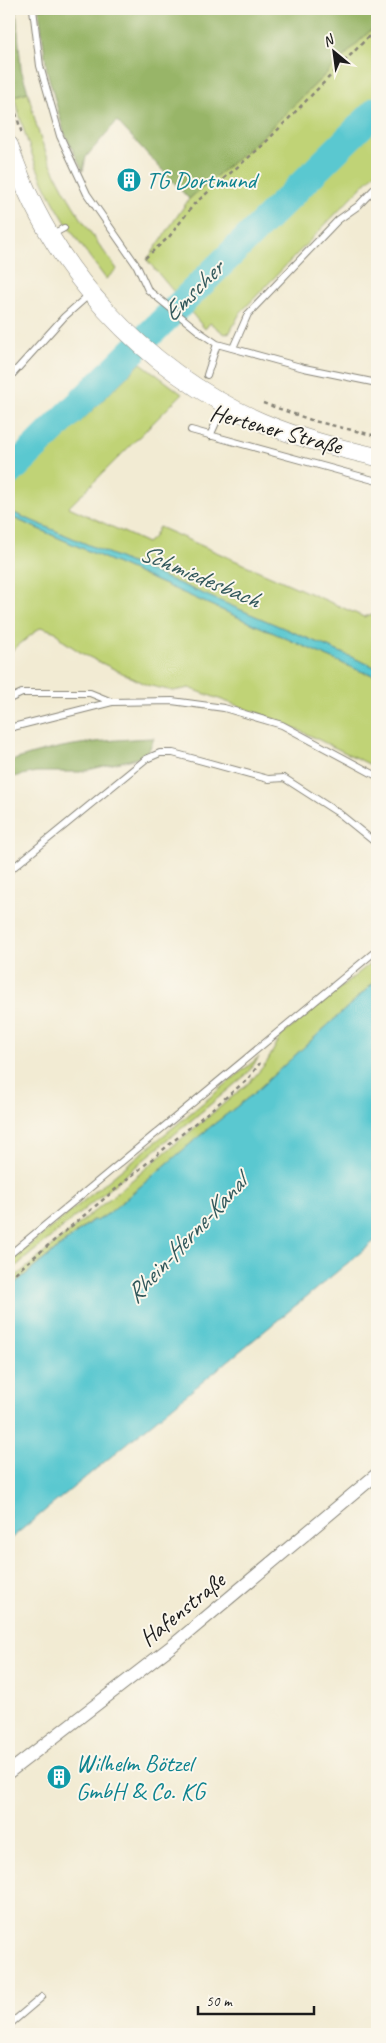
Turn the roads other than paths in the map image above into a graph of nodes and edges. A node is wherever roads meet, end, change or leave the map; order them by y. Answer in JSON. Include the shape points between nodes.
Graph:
{"nodes":[{"id":1,"x":33,"y":9,"type":"edge"},
{"id":2,"x":16,"y":143,"type":"edge"},
{"id":3,"x":377,"y":186,"type":"edge"},
{"id":4,"x":91,"y":293,"type":"junction"},
{"id":5,"x":218,"y":344,"type":"junction"},
{"id":6,"x":233,"y":348,"type":"junction"},
{"id":7,"x":207,"y":375,"type":"dead end"},
{"id":8,"x":9,"y":378,"type":"edge"},
{"id":9,"x":377,"y":383,"type":"edge"},
{"id":10,"x":225,"y":404,"type":"junction"},
{"id":11,"x":191,"y":430,"type":"dead end"},
{"id":12,"x":210,"y":436,"type":"junction"},
{"id":13,"x":377,"y":457,"type":"edge"},
{"id":14,"x":377,"y":481,"type":"edge"},
{"id":15,"x":9,"y":699,"type":"edge"},
{"id":16,"x":112,"y":702,"type":"junction"},
{"id":17,"x":9,"y":728,"type":"edge"},
{"id":18,"x":377,"y":776,"type":"edge"},
{"id":19,"x":377,"y":844,"type":"edge"},
{"id":20,"x":9,"y":871,"type":"edge"},
{"id":21,"x":377,"y":950,"type":"edge"},
{"id":22,"x":9,"y":1255,"type":"edge"},
{"id":23,"x":377,"y":1474,"type":"edge"},
{"id":24,"x":9,"y":1772,"type":"edge"},
{"id":25,"x":42,"y":1997,"type":"dead end"},
{"id":26,"x":9,"y":2025,"type":"edge"}],
"edges":[{"from":1,"to":5,"type":"lane","via":[[40,66],[60,136],[87,194],[137,266],[148,290]]},
{"from":2,"to":4,"type":"main road","name":"Hertener Straße","via":[[19,175],[33,206],[57,232]]},
{"from":3,"to":6,"type":"lane","via":[[358,206],[338,220],[248,314]]},
{"from":4,"to":8,"type":"lane","via":[[64,317]]},
{"from":4,"to":10,"type":"main road","name":"Hertener Straße","via":[[116,321],[170,368]]},
{"from":5,"to":6,"type":"lane"},
{"from":5,"to":7,"type":"lane"},
{"from":6,"to":9,"type":"lane","via":[[304,368]]},
{"from":10,"to":12,"type":"lane"},
{"from":10,"to":13,"type":"main road","name":"Hertener Straße","via":[[288,432]]},
{"from":11,"to":12,"type":"lane","name":"Hertener Straße"},
{"from":12,"to":14,"type":"lane","name":"Hertener Straße"},
{"from":15,"to":16,"type":"lane","via":[[22,692],[90,692]]},
{"from":16,"to":17,"type":"lane"},
{"from":16,"to":18,"type":"lane","via":[[172,702],[224,708],[282,725]]},
{"from":19,"to":20,"type":"lane","via":[[340,814],[284,778],[268,779],[173,753],[160,753],[146,759]]},
{"from":21,"to":22,"type":"lane"},
{"from":23,"to":24,"type":"street","name":"Hafenstraße","via":[[172,1646]]},
{"from":25,"to":26,"type":"lane"}]}
